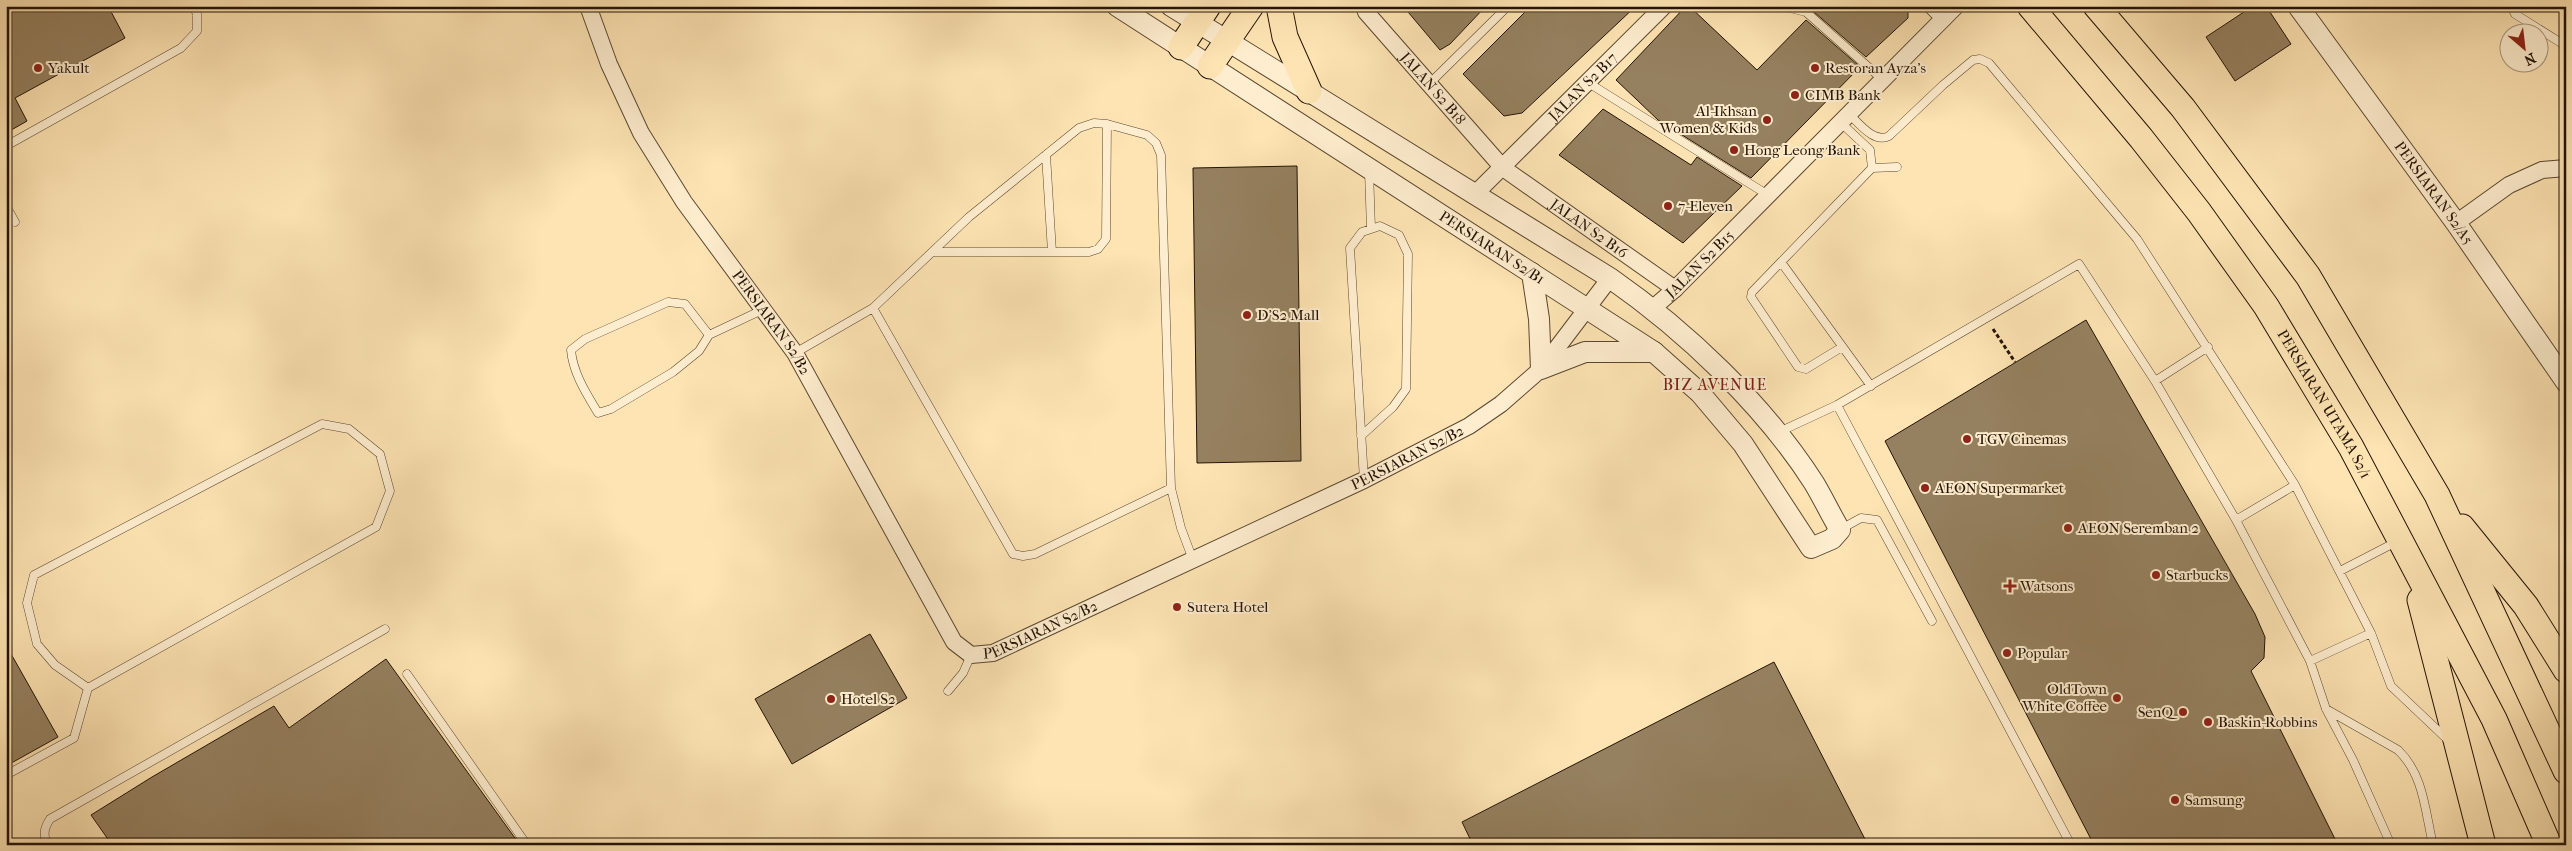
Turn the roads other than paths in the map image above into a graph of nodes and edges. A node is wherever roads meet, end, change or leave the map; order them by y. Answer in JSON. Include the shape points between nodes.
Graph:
{"nodes":[{"id":1,"x":193,"y":6,"type":"edge"},
{"id":2,"x":588,"y":6,"type":"edge"},
{"id":3,"x":1118,"y":6,"type":"edge"},
{"id":4,"x":1171,"y":6,"type":"edge"},
{"id":5,"x":1251,"y":6,"type":"edge"},
{"id":6,"x":1279,"y":6,"type":"edge"},
{"id":7,"x":1364,"y":6,"type":"edge"},
{"id":8,"x":1508,"y":6,"type":"edge"},
{"id":9,"x":1664,"y":6,"type":"edge"},
{"id":10,"x":1782,"y":6,"type":"edge"},
{"id":11,"x":1932,"y":6,"type":"edge"},
{"id":12,"x":1956,"y":6,"type":"edge"},
{"id":13,"x":2030,"y":6,"type":"edge"},
{"id":14,"x":2096,"y":6,"type":"edge"},
{"id":15,"x":2298,"y":6,"type":"edge"},
{"id":16,"x":2511,"y":6,"type":"edge"},
{"id":17,"x":1203,"y":14,"type":"edge"},
{"id":18,"x":1944,"y":18,"type":"junction"},
{"id":19,"x":1227,"y":41,"type":"junction"},
{"id":20,"x":2566,"y":46,"type":"edge"},
{"id":21,"x":1181,"y":47,"type":"junction"},
{"id":22,"x":1210,"y":66,"type":"junction"},
{"id":23,"x":1882,"y":79,"type":"junction"},
{"id":24,"x":1587,"y":82,"type":"junction"},
{"id":25,"x":1429,"y":84,"type":"junction"},
{"id":26,"x":1309,"y":91,"type":"junction"},
{"id":27,"x":1844,"y":117,"type":"junction"},
{"id":28,"x":1107,"y":124,"type":"junction"},
{"id":29,"x":6,"y":146,"type":"edge"},
{"id":30,"x":1046,"y":155,"type":"junction"},
{"id":31,"x":1897,"y":167,"type":"dead end"},
{"id":32,"x":1369,"y":168,"type":"junction"},
{"id":33,"x":1503,"y":168,"type":"junction"},
{"id":34,"x":1872,"y":168,"type":"junction"},
{"id":35,"x":2566,"y":168,"type":"edge"},
{"id":36,"x":1475,"y":194,"type":"junction"},
{"id":37,"x":1768,"y":195,"type":"junction"},
{"id":38,"x":6,"y":206,"type":"edge"},
{"id":39,"x":16,"y":222,"type":"dead end"},
{"id":40,"x":2456,"y":223,"type":"junction"},
{"id":41,"x":1371,"y":229,"type":"junction"},
{"id":42,"x":934,"y":252,"type":"junction"},
{"id":43,"x":1052,"y":252,"type":"junction"},
{"id":44,"x":1781,"y":262,"type":"junction"},
{"id":45,"x":1532,"y":273,"type":"junction"},
{"id":46,"x":1610,"y":278,"type":"junction"},
{"id":47,"x":1675,"y":289,"type":"junction"},
{"id":48,"x":874,"y":308,"type":"junction"},
{"id":49,"x":1586,"y":308,"type":"junction"},
{"id":50,"x":1653,"y":308,"type":"junction"},
{"id":51,"x":765,"y":309,"type":"junction"},
{"id":52,"x":709,"y":336,"type":"junction"},
{"id":53,"x":1842,"y":346,"type":"junction"},
{"id":54,"x":2208,"y":347,"type":"junction"},
{"id":55,"x":1654,"y":352,"type":"junction"},
{"id":56,"x":796,"y":353,"type":"junction"},
{"id":57,"x":1541,"y":369,"type":"junction"},
{"id":58,"x":2155,"y":381,"type":"junction"},
{"id":59,"x":2566,"y":382,"type":"edge"},
{"id":60,"x":1871,"y":386,"type":"junction"},
{"id":61,"x":1838,"y":406,"type":"junction"},
{"id":62,"x":1777,"y":433,"type":"junction"},
{"id":63,"x":1361,"y":436,"type":"junction"},
{"id":64,"x":1364,"y":480,"type":"junction"},
{"id":65,"x":2295,"y":485,"type":"junction"},
{"id":66,"x":1171,"y":488,"type":"junction"},
{"id":67,"x":2437,"y":495,"type":"junction"},
{"id":68,"x":2236,"y":520,"type":"junction"},
{"id":69,"x":1840,"y":530,"type":"junction"},
{"id":70,"x":2405,"y":550,"type":"junction"},
{"id":71,"x":1193,"y":560,"type":"junction"},
{"id":72,"x":2340,"y":572,"type":"junction"},
{"id":73,"x":1932,"y":621,"type":"dead end"},
{"id":74,"x":385,"y":629,"type":"dead end"},
{"id":75,"x":2371,"y":633,"type":"junction"},
{"id":76,"x":972,"y":656,"type":"junction"},
{"id":77,"x":2310,"y":661,"type":"junction"},
{"id":78,"x":2566,"y":670,"type":"edge"},
{"id":79,"x":407,"y":674,"type":"dead end"},
{"id":80,"x":88,"y":688,"type":"junction"},
{"id":81,"x":948,"y":691,"type":"dead end"},
{"id":82,"x":2326,"y":709,"type":"junction"},
{"id":83,"x":2458,"y":749,"type":"junction"},
{"id":84,"x":2566,"y":771,"type":"edge"},
{"id":85,"x":6,"y":775,"type":"edge"},
{"id":86,"x":47,"y":845,"type":"edge"},
{"id":87,"x":527,"y":845,"type":"edge"},
{"id":88,"x":2071,"y":845,"type":"edge"},
{"id":89,"x":2391,"y":845,"type":"edge"},
{"id":90,"x":2433,"y":845,"type":"edge"},
{"id":91,"x":2483,"y":845,"type":"edge"},
{"id":92,"x":2550,"y":845,"type":"edge"}],
"edges":[{"from":1,"to":29,"type":"lane","via":[[197,14],[197,31],[182,48]]},
{"from":2,"to":51,"type":"street","name":"PERSIARAN S2/B2","via":[[609,64],[641,132],[684,202]]},
{"from":3,"to":21,"type":"street","name":"PERSIARAN S2/B1"},
{"from":4,"to":17,"type":"street"},
{"from":5,"to":19,"type":"main road"},
{"from":6,"to":26,"type":"main road","via":[[1285,37]]},
{"from":7,"to":25,"type":"street","name":"JALAN S2 B18"},
{"from":8,"to":25,"type":"lane"},
{"from":9,"to":24,"type":"street","name":"JALAN S2 B17"},
{"from":10,"to":23,"type":"lane","via":[[1806,12]]},
{"from":11,"to":18,"type":"street"},
{"from":12,"to":18,"type":"street","name":"JALAN S2 B15"},
{"from":13,"to":70,"type":"main road","name":"PERSIARAN UTAMA S2/1","via":[[2199,212],[2266,306],[2351,448]]},
{"from":14,"to":67,"type":"main road","via":[[2182,108],[2308,276]]},
{"from":15,"to":40,"type":"street","name":"PERSIARAN S2/A5"},
{"from":16,"to":20,"type":"lane","via":[[2515,14]]},
{"from":17,"to":19,"type":"street"},
{"from":17,"to":21,"type":"main road"},
{"from":18,"to":23,"type":"street","name":"JALAN S2 B15"},
{"from":19,"to":22,"type":"main road"},
{"from":19,"to":26,"type":"street"},
{"from":21,"to":22,"type":"street","name":"PERSIARAN S2/B1"},
{"from":22,"to":32,"type":"street","name":"PERSIARAN S2/B1"},
{"from":23,"to":27,"type":"street","name":"JALAN S2 B15"},
{"from":24,"to":33,"type":"street","name":"JALAN S2 B17"},
{"from":24,"to":37,"type":"lane"},
{"from":25,"to":33,"type":"street","name":"JALAN S2 B18"},
{"from":26,"to":36,"type":"street"},
{"from":27,"to":34,"type":"lane","via":[[1870,150]]},
{"from":27,"to":37,"type":"street","name":"JALAN S2 B15"},
{"from":27,"to":54,"type":"lane","via":[[1875,138],[1883,139],[1973,60],[1989,63],[2137,239]]},
{"from":28,"to":30,"type":"lane","via":[[1094,123],[1080,128]]},
{"from":28,"to":43,"type":"lane","via":[[1106,239],[1098,249],[1089,252]]},
{"from":28,"to":66,"type":"lane","via":[[1147,135],[1162,155]]},
{"from":30,"to":42,"type":"lane","via":[[969,217]]},
{"from":30,"to":43,"type":"lane"},
{"from":31,"to":34,"type":"lane"},
{"from":32,"to":41,"type":"lane"},
{"from":32,"to":45,"type":"street","name":"PERSIARAN S2/B1"},
{"from":33,"to":36,"type":"street","name":"JALAN S2 B17"},
{"from":33,"to":47,"type":"street","name":"JALAN S2 B16"},
{"from":34,"to":44,"type":"lane"},
{"from":35,"to":40,"type":"street","via":[[2542,170],[2509,185]]},
{"from":36,"to":46,"type":"street"},
{"from":37,"to":47,"type":"street","name":"JALAN S2 B15"},
{"from":38,"to":39,"type":"lane"},
{"from":40,"to":59,"type":"street","name":"PERSIARAN S2/A5"},
{"from":41,"to":63,"type":"lane","via":[[1362,232],[1350,248]]},
{"from":41,"to":63,"type":"lane","via":[[1380,226],[1399,235],[1408,254],[1406,389],[1393,407]]},
{"from":42,"to":43,"type":"lane"},
{"from":42,"to":48,"type":"lane"},
{"from":44,"to":53,"type":"lane"},
{"from":44,"to":53,"type":"lane","via":[[1751,297],[1798,367],[1806,369]]},
{"from":45,"to":49,"type":"street","name":"PERSIARAN S2/B1"},
{"from":45,"to":57,"type":"street","via":[[1539,319]]},
{"from":46,"to":49,"type":"street","name":"PERSIARAN S2/B2"},
{"from":46,"to":50,"type":"street"},
{"from":47,"to":50,"type":"street","name":"JALAN S2 B15"},
{"from":48,"to":56,"type":"lane"},
{"from":48,"to":66,"type":"lane","via":[[1012,554],[1035,554]]},
{"from":49,"to":55,"type":"street","name":"PERSIARAN S2/B1"},
{"from":49,"to":57,"type":"street","name":"PERSIARAN S2/B2"},
{"from":50,"to":62,"type":"street","via":[[1729,381]]},
{"from":51,"to":52,"type":"lane"},
{"from":51,"to":56,"type":"street","name":"PERSIARAN S2/B2"},
{"from":52,"to":52,"type":"lane","via":[[685,304],[668,302],[585,340],[571,350],[572,358],[580,383],[598,413],[611,409],[674,372],[699,351]]},
{"from":53,"to":60,"type":"lane"},
{"from":54,"to":58,"type":"lane"},
{"from":54,"to":65,"type":"lane"},
{"from":55,"to":57,"type":"street","via":[[1585,352]]},
{"from":55,"to":69,"type":"street","name":"PERSIARAN S2/B1","via":[[1700,393],[1743,444],[1811,548],[1832,539]]},
{"from":56,"to":76,"type":"street","name":"PERSIARAN S2/B2","via":[[954,642]]},
{"from":57,"to":64,"type":"street","name":"PERSIARAN S2/B2","via":[[1501,404],[1469,426]]},
{"from":58,"to":60,"type":"lane","via":[[2079,264]]},
{"from":58,"to":68,"type":"lane"},
{"from":60,"to":61,"type":"lane"},
{"from":61,"to":62,"type":"lane"},
{"from":61,"to":88,"type":"lane"},
{"from":62,"to":69,"type":"street","via":[[1813,483]]},
{"from":63,"to":64,"type":"lane"},
{"from":64,"to":71,"type":"street","name":"PERSIARAN S2/B2"},
{"from":65,"to":68,"type":"lane"},
{"from":65,"to":72,"type":"lane"},
{"from":66,"to":71,"type":"lane"},
{"from":67,"to":78,"type":"main road","via":[[2526,606]]},
{"from":67,"to":84,"type":"main road"},
{"from":68,"to":77,"type":"lane"},
{"from":69,"to":73,"type":"lane","via":[[1861,518],[1877,520]]},
{"from":70,"to":72,"type":"lane"},
{"from":70,"to":83,"type":"main road"},
{"from":70,"to":92,"type":"main road","name":"PERSIARAN UTAMA S2/1","via":[[2494,719]]},
{"from":71,"to":76,"type":"street","name":"PERSIARAN S2/B2","via":[[992,652]]},
{"from":72,"to":75,"type":"lane"},
{"from":74,"to":86,"type":"lane","via":[[50,819],[45,827]]},
{"from":75,"to":77,"type":"lane"},
{"from":75,"to":83,"type":"lane","via":[[2391,686]]},
{"from":76,"to":81,"type":"lane"},
{"from":77,"to":82,"type":"lane"},
{"from":79,"to":87,"type":"lane"},
{"from":80,"to":80,"type":"lane","via":[[376,527],[390,491],[380,454],[349,429],[322,424],[34,575],[26,603],[36,644],[55,664]]},
{"from":80,"to":85,"type":"lane","via":[[74,738]]},
{"from":82,"to":89,"type":"lane"},
{"from":82,"to":90,"type":"lane","via":[[2408,759],[2417,773]]},
{"from":83,"to":91,"type":"main road"}]}
